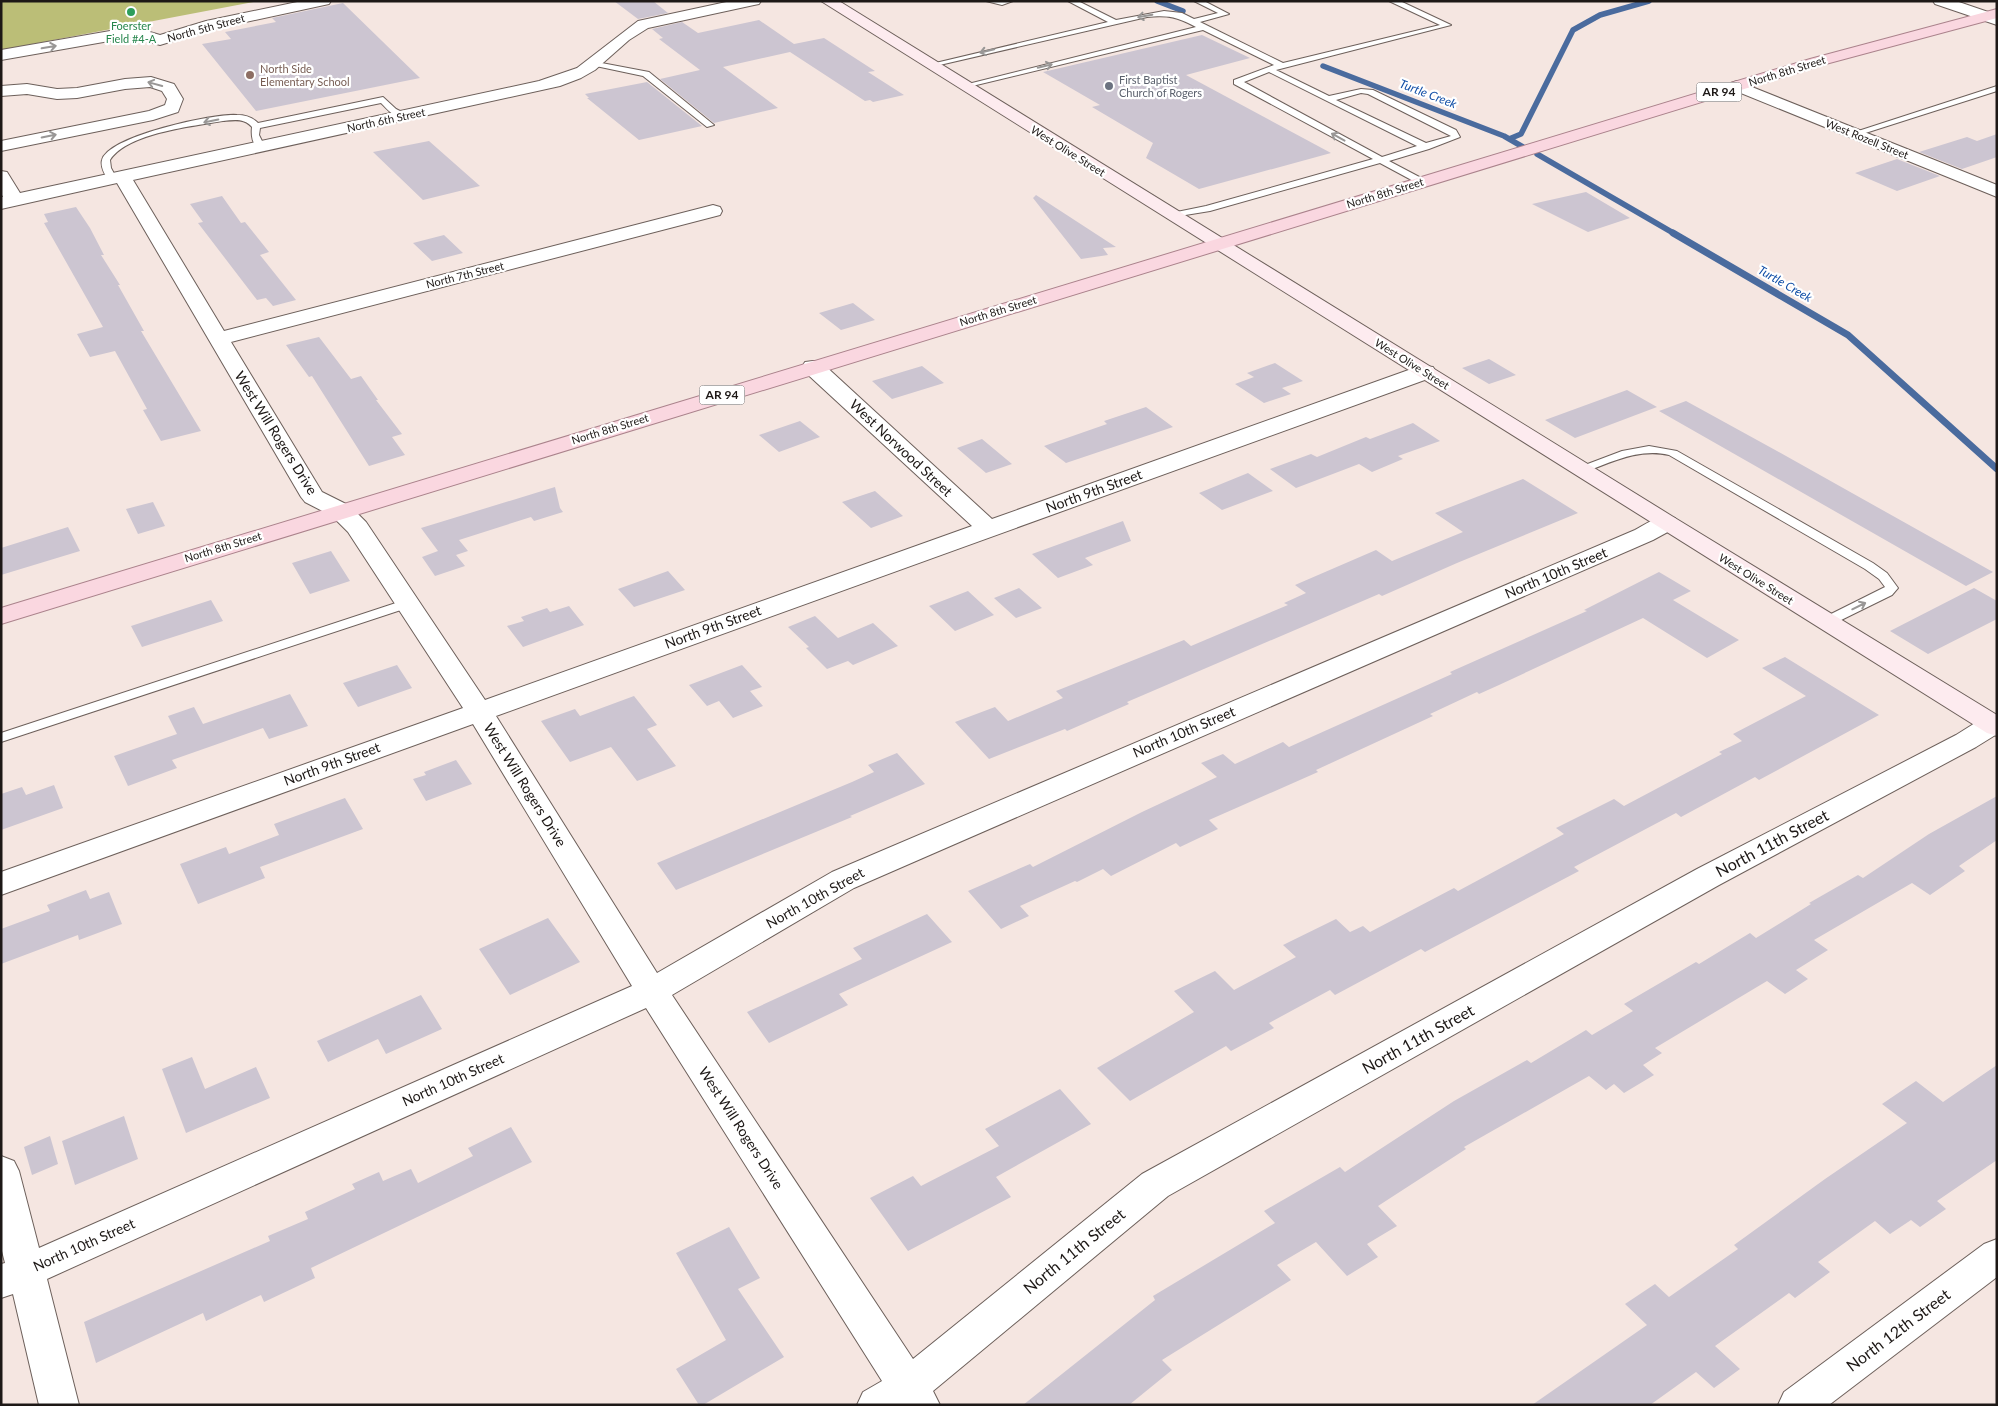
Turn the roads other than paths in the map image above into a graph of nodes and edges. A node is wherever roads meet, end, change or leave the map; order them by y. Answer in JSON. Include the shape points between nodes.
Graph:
{"nodes":[{"id":1,"x":324,"y":1,"type":"edge"},
{"id":2,"x":754,"y":1,"type":"edge"},
{"id":3,"x":828,"y":1,"type":"edge"},
{"id":4,"x":990,"y":1,"type":"edge"},
{"id":5,"x":1009,"y":1,"type":"edge"},
{"id":6,"x":1072,"y":1,"type":"edge"},
{"id":7,"x":1198,"y":1,"type":"edge"},
{"id":8,"x":1393,"y":1,"type":"edge"},
{"id":9,"x":1940,"y":1,"type":"edge"},
{"id":10,"x":1993,"y":16,"type":"edge"},
{"id":11,"x":1114,"y":22,"type":"junction"},
{"id":12,"x":1192,"y":22,"type":"junction"},
{"id":13,"x":1204,"y":27,"type":"junction"},
{"id":14,"x":1,"y":56,"type":"edge"},
{"id":15,"x":594,"y":63,"type":"junction"},
{"id":16,"x":930,"y":65,"type":"junction"},
{"id":17,"x":1282,"y":66,"type":"junction"},
{"id":18,"x":1268,"y":70,"type":"junction"},
{"id":19,"x":964,"y":86,"type":"junction"},
{"id":20,"x":1737,"y":86,"type":"junction"},
{"id":21,"x":1997,"y":88,"type":"edge"},
{"id":22,"x":1,"y":91,"type":"edge"},
{"id":23,"x":1328,"y":99,"type":"junction"},
{"id":24,"x":404,"y":116,"type":"junction"},
{"id":25,"x":710,"y":125,"type":"dead end"},
{"id":26,"x":256,"y":126,"type":"junction"},
{"id":27,"x":1853,"y":134,"type":"junction"},
{"id":28,"x":1,"y":146,"type":"edge"},
{"id":29,"x":261,"y":147,"type":"junction"},
{"id":30,"x":1426,"y":147,"type":"junction"},
{"id":31,"x":1381,"y":160,"type":"junction"},
{"id":32,"x":1,"y":176,"type":"edge"},
{"id":33,"x":117,"y":178,"type":"junction"},
{"id":34,"x":1422,"y":182,"type":"junction"},
{"id":35,"x":1993,"y":188,"type":"edge"},
{"id":36,"x":7,"y":201,"type":"edge"},
{"id":37,"x":713,"y":211,"type":"dead end"},
{"id":38,"x":1170,"y":216,"type":"junction"},
{"id":39,"x":1217,"y":245,"type":"junction"},
{"id":40,"x":218,"y":339,"type":"junction"},
{"id":41,"x":813,"y":367,"type":"junction"},
{"id":42,"x":1425,"y":372,"type":"junction"},
{"id":43,"x":1581,"y":470,"type":"junction"},
{"id":44,"x":341,"y":511,"type":"junction"},
{"id":45,"x":1666,"y":523,"type":"junction"},
{"id":46,"x":989,"y":529,"type":"junction"},
{"id":47,"x":408,"y":603,"type":"junction"},
{"id":48,"x":1,"y":616,"type":"edge"},
{"id":49,"x":1826,"y":622,"type":"junction"},
{"id":50,"x":479,"y":711,"type":"junction"},
{"id":51,"x":1995,"y":725,"type":"edge"},
{"id":52,"x":1,"y":738,"type":"edge"},
{"id":53,"x":1,"y":884,"type":"edge"},
{"id":54,"x":652,"y":991,"type":"junction"},
{"id":55,"x":1,"y":1172,"type":"edge"},
{"id":56,"x":1997,"y":1255,"type":"edge"},
{"id":57,"x":13,"y":1277,"type":"edge"},
{"id":58,"x":914,"y":1396,"type":"edge"},
{"id":59,"x":59,"y":1405,"type":"edge"},
{"id":60,"x":877,"y":1405,"type":"edge"},
{"id":61,"x":1798,"y":1405,"type":"edge"}],
"edges":[{"from":14,"to":1,"type":"street","name":"North 5th Street","one_way":true,"via":[[133,32],[160,40],[206,26]]},
{"from":2,"to":15,"type":"street","name":"North 6th Street","via":[[643,24],[628,32]]},
{"from":3,"to":16,"type":"main road","name":"West Olive Street"},
{"from":4,"to":5,"type":"lane"},
{"from":6,"to":11,"type":"lane"},
{"from":7,"to":12,"type":"lane","via":[[1225,14]]},
{"from":8,"to":17,"type":"lane","via":[[1447,25]]},
{"from":9,"to":10,"type":"street"},
{"from":10,"to":20,"type":"main road","name":"North 8th Street","number":"AR 94"},
{"from":12,"to":11,"type":"lane","one_way":true,"via":[[1164,13]]},
{"from":11,"to":16,"type":"lane","one_way":true},
{"from":12,"to":13,"type":"lane"},
{"from":13,"to":17,"type":"lane"},
{"from":19,"to":13,"type":"lane","one_way":true},
{"from":15,"to":24,"type":"street","name":"North 6th Street","via":[[570,78]]},
{"from":15,"to":25,"type":"lane","via":[[646,74]]},
{"from":16,"to":19,"type":"main road","name":"West Olive Street"},
{"from":17,"to":18,"type":"lane"},
{"from":18,"to":23,"type":"lane"},
{"from":31,"to":18,"type":"lane","one_way":true,"via":[[1237,82]]},
{"from":19,"to":38,"type":"main road","name":"West Olive Street"},
{"from":20,"to":27,"type":"street","name":"West Rozell Street"},
{"from":20,"to":34,"type":"main road","name":"North 8th Street","number":"AR 94"},
{"from":21,"to":27,"type":"lane"},
{"from":28,"to":22,"type":"street","one_way":true,"via":[[153,115],[172,108],[176,98],[168,88],[150,82],[77,93],[57,94],[27,89]]},
{"from":23,"to":30,"type":"lane"},
{"from":23,"to":30,"type":"lane","via":[[1360,90],[1370,92],[1453,132],[1456,137]]},
{"from":24,"to":26,"type":"lane","via":[[393,111],[383,100]]},
{"from":24,"to":29,"type":"street","name":"North 6th Street"},
{"from":26,"to":29,"type":"lane","via":[[255,135]]},
{"from":26,"to":33,"type":"lane","one_way":true,"via":[[250,120],[236,117],[146,135],[116,148],[107,157],[106,164]]},
{"from":27,"to":35,"type":"street","name":"West Rozell Street"},
{"from":29,"to":33,"type":"street","name":"North 6th Street"},
{"from":30,"to":31,"type":"lane"},
{"from":31,"to":34,"type":"lane"},
{"from":31,"to":38,"type":"lane","via":[[1207,209]]},
{"from":32,"to":36,"type":"street"},
{"from":33,"to":36,"type":"street","name":"North 6th Street"},
{"from":33,"to":40,"type":"street","name":"West Will Rogers Drive"},
{"from":34,"to":39,"type":"main road","name":"North 8th Street","number":"AR 94"},
{"from":37,"to":40,"type":"street","name":"North 7th Street"},
{"from":38,"to":39,"type":"main road","name":"West Olive Street"},
{"from":39,"to":41,"type":"main road","name":"North 8th Street","number":"AR 94"},
{"from":39,"to":42,"type":"main road","name":"West Olive Street"},
{"from":40,"to":44,"type":"street","name":"West Will Rogers Drive","via":[[313,497]]},
{"from":41,"to":44,"type":"main road","name":"North 8th Street","number":"AR 94"},
{"from":41,"to":46,"type":"street","name":"West Norwood Street"},
{"from":42,"to":43,"type":"main road","name":"West Olive Street"},
{"from":42,"to":46,"type":"street","name":"North 9th Street"},
{"from":43,"to":45,"type":"main road","name":"West Olive Street"},
{"from":49,"to":43,"type":"lane","one_way":true,"via":[[1892,588],[1869,566],[1673,453],[1662,449],[1643,449]]},
{"from":44,"to":47,"type":"street","name":"West Will Rogers Drive","via":[[357,527]]},
{"from":44,"to":48,"type":"main road","name":"North 8th Street","number":"AR 94"},
{"from":45,"to":49,"type":"main road","name":"West Olive Street"},
{"from":45,"to":54,"type":"street","name":"North 10th Street","via":[[843,880]]},
{"from":46,"to":50,"type":"street","name":"North 9th Street"},
{"from":47,"to":50,"type":"street","name":"West Will Rogers Drive"},
{"from":47,"to":52,"type":"lane"},
{"from":49,"to":51,"type":"main road","name":"West Olive Street"},
{"from":50,"to":53,"type":"street","name":"North 9th Street"},
{"from":50,"to":54,"type":"street","name":"West Will Rogers Drive"},
{"from":51,"to":58,"type":"street","name":"North 11th Street","via":[[1708,877],[1155,1185]]},
{"from":54,"to":57,"type":"street","name":"North 10th Street"},
{"from":54,"to":58,"type":"street","name":"West Will Rogers Drive"},
{"from":55,"to":57,"type":"street"},
{"from":56,"to":61,"type":"street","name":"North 12th Street"},
{"from":57,"to":59,"type":"street"},
{"from":58,"to":60,"type":"street","name":"North 11th Street"}]}
